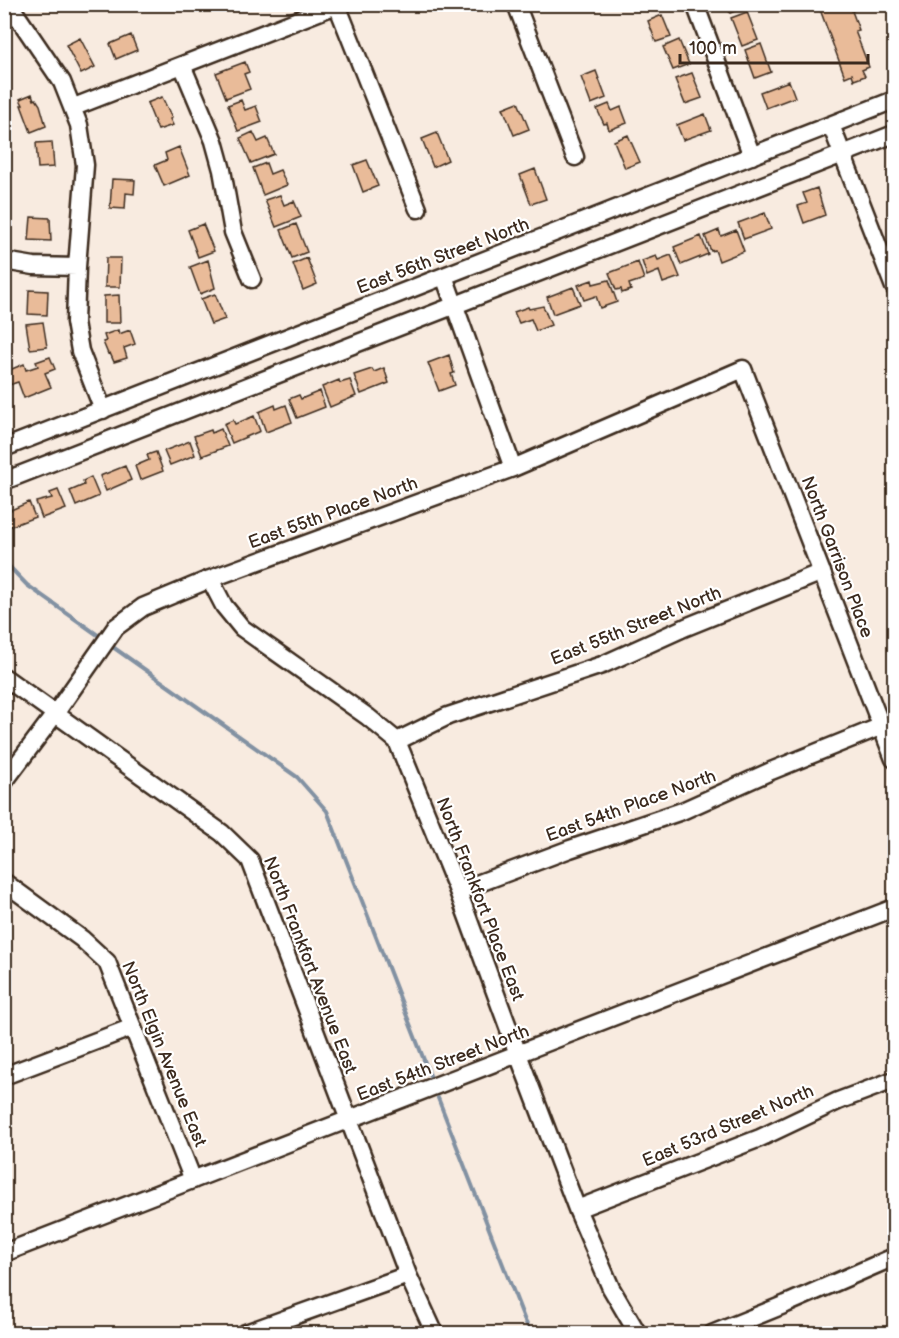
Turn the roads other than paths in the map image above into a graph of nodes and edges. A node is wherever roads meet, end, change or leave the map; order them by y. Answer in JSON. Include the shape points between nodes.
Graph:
{"nodes":[{"id":1,"x":9,"y":4,"type":"edge"},
{"id":2,"x":516,"y":4,"type":"edge"},
{"id":3,"x":694,"y":4,"type":"edge"},
{"id":4,"x":338,"y":5,"type":"edge"},
{"id":5,"x":182,"y":65,"type":"junction"},
{"id":6,"x":894,"y":100,"type":"edge"},
{"id":7,"x":74,"y":106,"type":"junction"},
{"id":8,"x":831,"y":125,"type":"junction"},
{"id":9,"x":894,"y":134,"type":"edge"},
{"id":10,"x":843,"y":154,"type":"junction"},
{"id":11,"x":752,"y":156,"type":"junction"},
{"id":12,"x":575,"y":157,"type":"dead end"},
{"id":13,"x":418,"y":209,"type":"dead end"},
{"id":14,"x":4,"y":261,"type":"edge"},
{"id":15,"x":76,"y":267,"type":"junction"},
{"id":16,"x":444,"y":276,"type":"junction"},
{"id":17,"x":252,"y":279,"type":"dead end"},
{"id":18,"x":894,"y":287,"type":"edge"},
{"id":19,"x":455,"y":305,"type":"junction"},
{"id":20,"x":743,"y":369,"type":"joint"},
{"id":21,"x":103,"y":410,"type":"junction"},
{"id":22,"x":4,"y":448,"type":"edge"},
{"id":23,"x":513,"y":468,"type":"junction"},
{"id":24,"x":6,"y":477,"type":"edge"},
{"id":25,"x":822,"y":572,"type":"junction"},
{"id":26,"x":210,"y":579,"type":"junction"},
{"id":27,"x":4,"y":677,"type":"edge"},
{"id":28,"x":55,"y":714,"type":"junction"},
{"id":29,"x":882,"y":726,"type":"junction"},
{"id":30,"x":397,"y":741,"type":"junction"},
{"id":31,"x":894,"y":759,"type":"edge"},
{"id":32,"x":4,"y":782,"type":"edge"},
{"id":33,"x":4,"y":882,"type":"edge"},
{"id":34,"x":458,"y":891,"type":"junction"},
{"id":35,"x":894,"y":908,"type":"edge"},
{"id":36,"x":133,"y":1027,"type":"junction"},
{"id":37,"x":518,"y":1054,"type":"junction"},
{"id":38,"x":4,"y":1076,"type":"edge"},
{"id":39,"x":894,"y":1080,"type":"edge"},
{"id":40,"x":349,"y":1119,"type":"junction"},
{"id":41,"x":193,"y":1180,"type":"junction"},
{"id":42,"x":577,"y":1209,"type":"junction"},
{"id":43,"x":4,"y":1253,"type":"edge"},
{"id":44,"x":894,"y":1257,"type":"edge"},
{"id":45,"x":408,"y":1275,"type":"junction"},
{"id":46,"x":243,"y":1334,"type":"edge"},
{"id":47,"x":435,"y":1334,"type":"edge"},
{"id":48,"x":638,"y":1334,"type":"edge"},
{"id":49,"x":712,"y":1334,"type":"edge"}],
"edges":[{"from":1,"to":7,"type":"street"},
{"from":2,"to":12,"type":"street"},
{"from":3,"to":11,"type":"street"},
{"from":4,"to":5,"type":"street"},
{"from":4,"to":13,"type":"street"},
{"from":5,"to":7,"type":"street"},
{"from":5,"to":17,"type":"street","via":[[214,141],[234,232]]},
{"from":6,"to":8,"type":"street","name":"East 56th Street North"},
{"from":7,"to":15,"type":"street","via":[[85,165]]},
{"from":8,"to":10,"type":"street"},
{"from":8,"to":11,"type":"street","name":"East 56th Street North"},
{"from":9,"to":10,"type":"street"},
{"from":10,"to":18,"type":"street"},
{"from":10,"to":19,"type":"street"},
{"from":11,"to":16,"type":"street","name":"East 56th Street North"},
{"from":14,"to":15,"type":"street"},
{"from":15,"to":21,"type":"street","via":[[77,338]]},
{"from":16,"to":19,"type":"street"},
{"from":16,"to":21,"type":"street","name":"East 56th Street North"},
{"from":19,"to":23,"type":"street"},
{"from":19,"to":24,"type":"street"},
{"from":20,"to":23,"type":"street","name":"East 55th Place North"},
{"from":20,"to":25,"type":"street","name":"North Garrison Place"},
{"from":21,"to":22,"type":"street","name":"East 56th Street North"},
{"from":23,"to":26,"type":"street","name":"East 55th Place North"},
{"from":25,"to":29,"type":"street","name":"North Garrison Place"},
{"from":25,"to":30,"type":"street","name":"East 55th Street North","via":[[602,665],[448,716]]},
{"from":26,"to":28,"type":"street","name":"East 55th Place North","via":[[143,607],[116,627]]},
{"from":26,"to":30,"type":"street","name":"North Frankfort Place East","via":[[224,606],[242,628]]},
{"from":27,"to":28,"type":"street","name":"North Frankfort Avenue East"},
{"from":28,"to":32,"type":"street","name":"East 55th Place North"},
{"from":28,"to":40,"type":"street","name":"North Frankfort Avenue East","via":[[222,833],[250,861]]},
{"from":29,"to":31,"type":"street","name":"North Garrison Place"},
{"from":29,"to":34,"type":"street","name":"East 54th Place North","via":[[682,811]]},
{"from":30,"to":34,"type":"street","name":"North Frankfort Place East"},
{"from":33,"to":36,"type":"street","name":"North Elgin Avenue East","via":[[107,962]]},
{"from":34,"to":37,"type":"street","name":"North Frankfort Place East"},
{"from":35,"to":37,"type":"street","name":"East 54th Street North"},
{"from":36,"to":38,"type":"street"},
{"from":36,"to":41,"type":"street","name":"North Elgin Avenue East"},
{"from":37,"to":40,"type":"street","name":"East 54th Street North"},
{"from":37,"to":42,"type":"street","name":"North Frankfort Place East"},
{"from":39,"to":42,"type":"street","name":"East 53rd Street North","via":[[760,1138]]},
{"from":40,"to":41,"type":"street","name":"East 54th Street North"},
{"from":40,"to":45,"type":"street","name":"North Frankfort Avenue East"},
{"from":41,"to":43,"type":"street","name":"East 54th Street North"},
{"from":42,"to":48,"type":"street","name":"North Frankfort Place East","via":[[611,1288]]},
{"from":44,"to":49,"type":"street"},
{"from":45,"to":46,"type":"street"},
{"from":45,"to":47,"type":"street","name":"North Frankfort Avenue East"}]}
